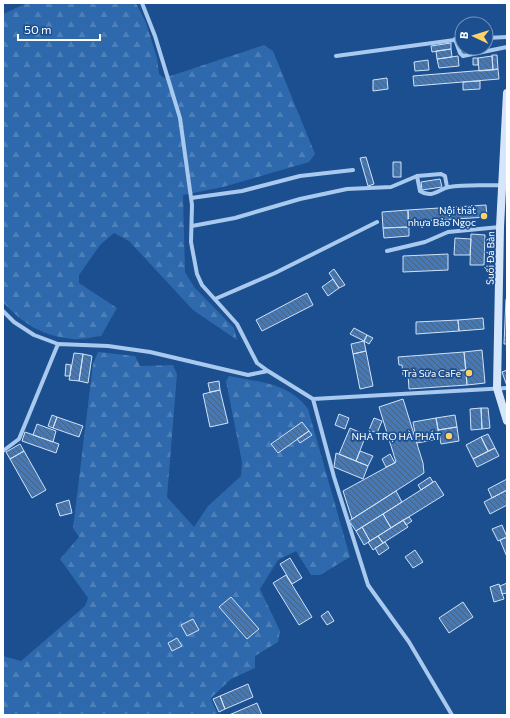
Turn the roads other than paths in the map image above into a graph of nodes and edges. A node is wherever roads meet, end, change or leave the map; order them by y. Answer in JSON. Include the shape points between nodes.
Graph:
{"nodes":[{"id":1,"x":142,"y":3,"type":"edge"},
{"id":2,"x":507,"y":37,"type":"edge"},
{"id":3,"x":494,"y":38,"type":"edge"},
{"id":4,"x":454,"y":39,"type":"edge"},
{"id":5,"x":507,"y":47,"type":"edge"},
{"id":6,"x":494,"y":50,"type":"edge"},
{"id":7,"x":336,"y":56,"type":"dead end"},
{"id":8,"x":507,"y":93,"type":"edge"},
{"id":9,"x":505,"y":161,"type":"edge"},
{"id":10,"x":353,"y":170,"type":"dead end"},
{"id":11,"x":417,"y":176,"type":"junction"},
{"id":12,"x":502,"y":185,"type":"junction"},
{"id":13,"x":447,"y":187,"type":"junction"},
{"id":14,"x":191,"y":198,"type":"junction"},
{"id":15,"x":377,"y":222,"type":"dead end"},
{"id":16,"x":192,"y":226,"type":"junction"},
{"id":17,"x":500,"y":226,"type":"junction"},
{"id":18,"x":387,"y":251,"type":"dead end"},
{"id":19,"x":215,"y":299,"type":"junction"},
{"id":20,"x":3,"y":312,"type":"edge"},
{"id":21,"x":58,"y":344,"type":"junction"},
{"id":22,"x":268,"y":372,"type":"junction"},
{"id":23,"x":497,"y":388,"type":"junction"},
{"id":24,"x":507,"y":388,"type":"edge"},
{"id":25,"x":313,"y":399,"type":"junction"},
{"id":26,"x":507,"y":421,"type":"edge"},
{"id":27,"x":3,"y":451,"type":"edge"},
{"id":28,"x":452,"y":715,"type":"edge"}],
"edges":[{"from":1,"to":14,"type":"street","via":[[180,118]]},
{"from":2,"to":3,"type":"street"},
{"from":4,"to":7,"type":"street"},
{"from":5,"to":6,"type":"street"},
{"from":8,"to":9,"type":"street","name":"Suối Đá Bàn"},
{"from":9,"to":12,"type":"street","name":"Suối Đá Bàn"},
{"from":10,"to":14,"type":"street","via":[[300,176],[242,191]]},
{"from":11,"to":13,"type":"street","via":[[441,174],[445,176]]},
{"from":11,"to":13,"type":"street","via":[[420,191],[423,193],[437,194]]},
{"from":11,"to":16,"type":"street","via":[[391,187],[347,189],[300,199],[235,218]]},
{"from":12,"to":13,"type":"street"},
{"from":12,"to":17,"type":"street","name":"Suối Đá Bàn"},
{"from":14,"to":16,"type":"street"},
{"from":15,"to":19,"type":"street","via":[[275,273]]},
{"from":16,"to":19,"type":"street","via":[[191,242],[197,274],[202,285]]},
{"from":17,"to":18,"type":"street","via":[[448,232],[425,242]]},
{"from":17,"to":23,"type":"street","name":"Suối Đá Bàn"},
{"from":19,"to":22,"type":"street","via":[[237,324],[257,363]]},
{"from":20,"to":21,"type":"street","via":[[34,335]]},
{"from":21,"to":22,"type":"street","via":[[108,346],[150,352],[248,375]]},
{"from":21,"to":27,"type":"street","via":[[19,439]]},
{"from":22,"to":25,"type":"street"},
{"from":23,"to":24,"type":"street"},
{"from":23,"to":25,"type":"street"},
{"from":23,"to":26,"type":"street","name":"Suối Đá Bàn"},
{"from":25,"to":28,"type":"street","via":[[368,585],[409,642]]}]}
